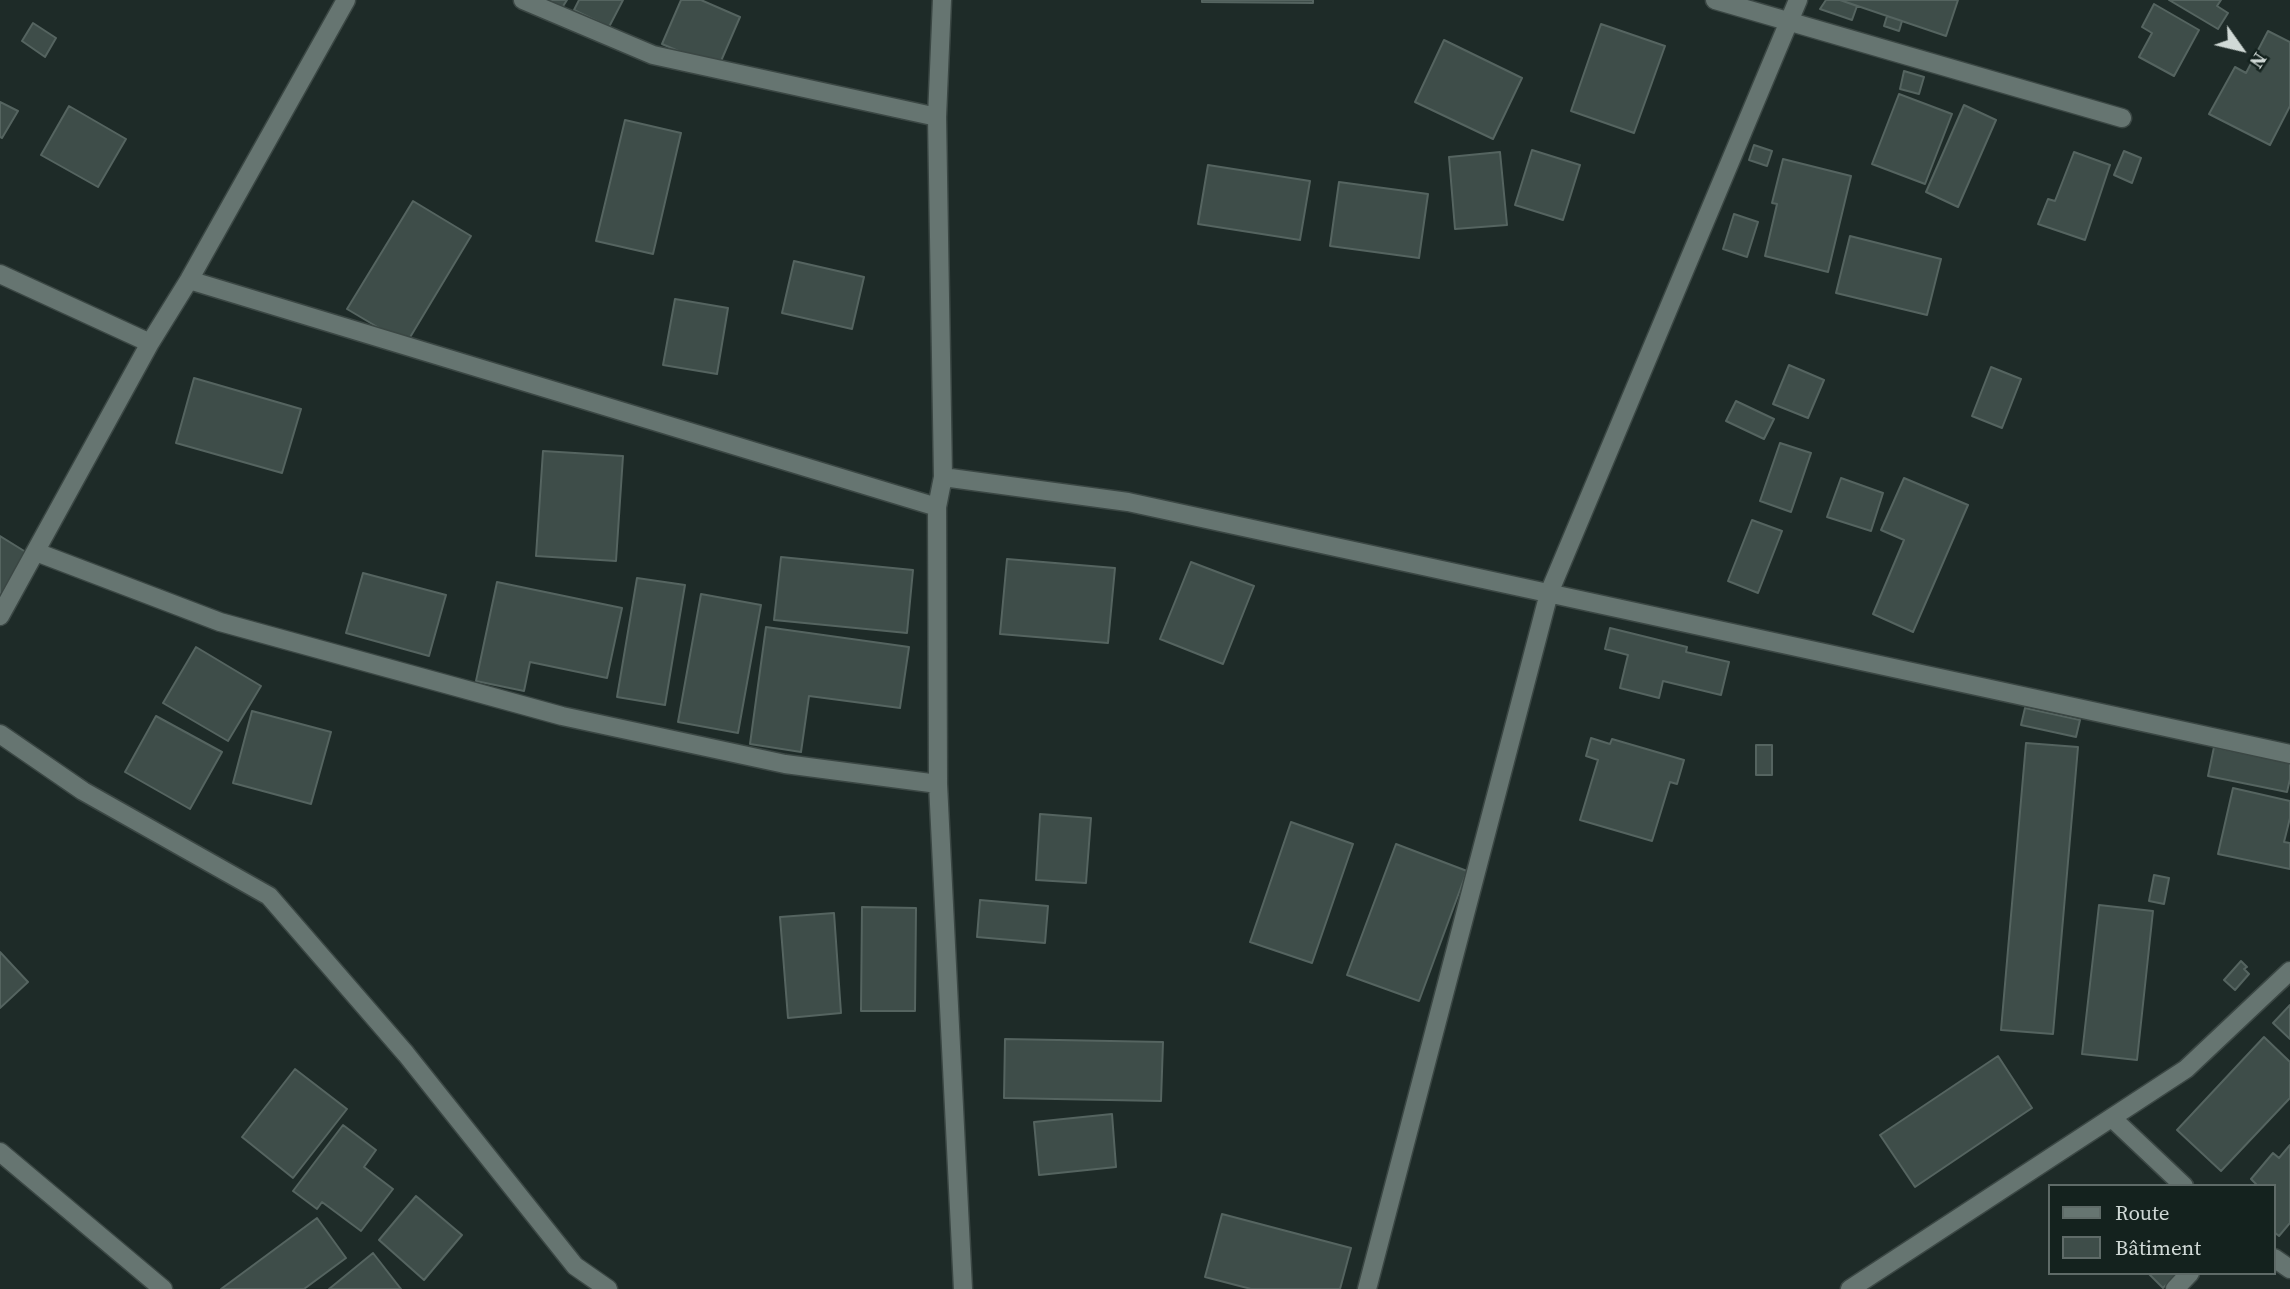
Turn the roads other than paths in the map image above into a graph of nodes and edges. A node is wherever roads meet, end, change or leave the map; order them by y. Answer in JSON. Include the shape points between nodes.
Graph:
{"nodes":[{"id":1,"x":345,"y":0,"type":"edge"},
{"id":2,"x":523,"y":0,"type":"edge"},
{"id":3,"x":942,"y":0,"type":"edge"},
{"id":4,"x":1715,"y":0,"type":"edge"},
{"id":5,"x":1798,"y":0,"type":"edge"},
{"id":6,"x":1790,"y":23,"type":"junction"},
{"id":7,"x":937,"y":117,"type":"junction"},
{"id":8,"x":2122,"y":118,"type":"dead end"},
{"id":9,"x":0,"y":274,"type":"edge"},
{"id":10,"x":189,"y":280,"type":"junction"},
{"id":11,"x":150,"y":343,"type":"junction"},
{"id":12,"x":943,"y":477,"type":"junction"},
{"id":13,"x":937,"y":507,"type":"junction"},
{"id":14,"x":36,"y":552,"type":"junction"},
{"id":15,"x":1549,"y":593,"type":"junction"},
{"id":16,"x":0,"y":616,"type":"edge"},
{"id":17,"x":0,"y":734,"type":"edge"},
{"id":18,"x":2290,"y":754,"type":"edge"},
{"id":19,"x":938,"y":784,"type":"junction"},
{"id":20,"x":2290,"y":971,"type":"edge"},
{"id":21,"x":2112,"y":1118,"type":"junction"},
{"id":22,"x":0,"y":1152,"type":"edge"},
{"id":23,"x":2182,"y":1184,"type":"edge"},
{"id":24,"x":2187,"y":1275,"type":"edge"},
{"id":25,"x":163,"y":1289,"type":"edge"},
{"id":26,"x":608,"y":1289,"type":"edge"},
{"id":27,"x":963,"y":1289,"type":"edge"},
{"id":28,"x":1367,"y":1289,"type":"edge"},
{"id":29,"x":1850,"y":1289,"type":"edge"},
{"id":30,"x":2175,"y":1289,"type":"edge"}],
"edges":[{"from":1,"to":10,"type":"street"},
{"from":2,"to":7,"type":"street","via":[[653,55]]},
{"from":3,"to":7,"type":"street"},
{"from":4,"to":6,"type":"street"},
{"from":5,"to":6,"type":"street"},
{"from":6,"to":8,"type":"street"},
{"from":6,"to":15,"type":"street"},
{"from":7,"to":12,"type":"street"},
{"from":9,"to":11,"type":"street"},
{"from":10,"to":11,"type":"street"},
{"from":10,"to":13,"type":"street"},
{"from":11,"to":14,"type":"street"},
{"from":12,"to":13,"type":"street"},
{"from":12,"to":15,"type":"street","via":[[1128,502]]},
{"from":13,"to":19,"type":"street"},
{"from":14,"to":16,"type":"street"},
{"from":14,"to":19,"type":"street","via":[[220,622],[562,716],[785,764]]},
{"from":15,"to":18,"type":"street"},
{"from":15,"to":28,"type":"street"},
{"from":17,"to":26,"type":"street","via":[[83,791],[269,896],[406,1054],[575,1266]]},
{"from":19,"to":27,"type":"street"},
{"from":20,"to":21,"type":"street","via":[[2186,1069]]},
{"from":21,"to":23,"type":"street"},
{"from":21,"to":29,"type":"street"},
{"from":22,"to":25,"type":"street"},
{"from":24,"to":30,"type":"street"}]}
